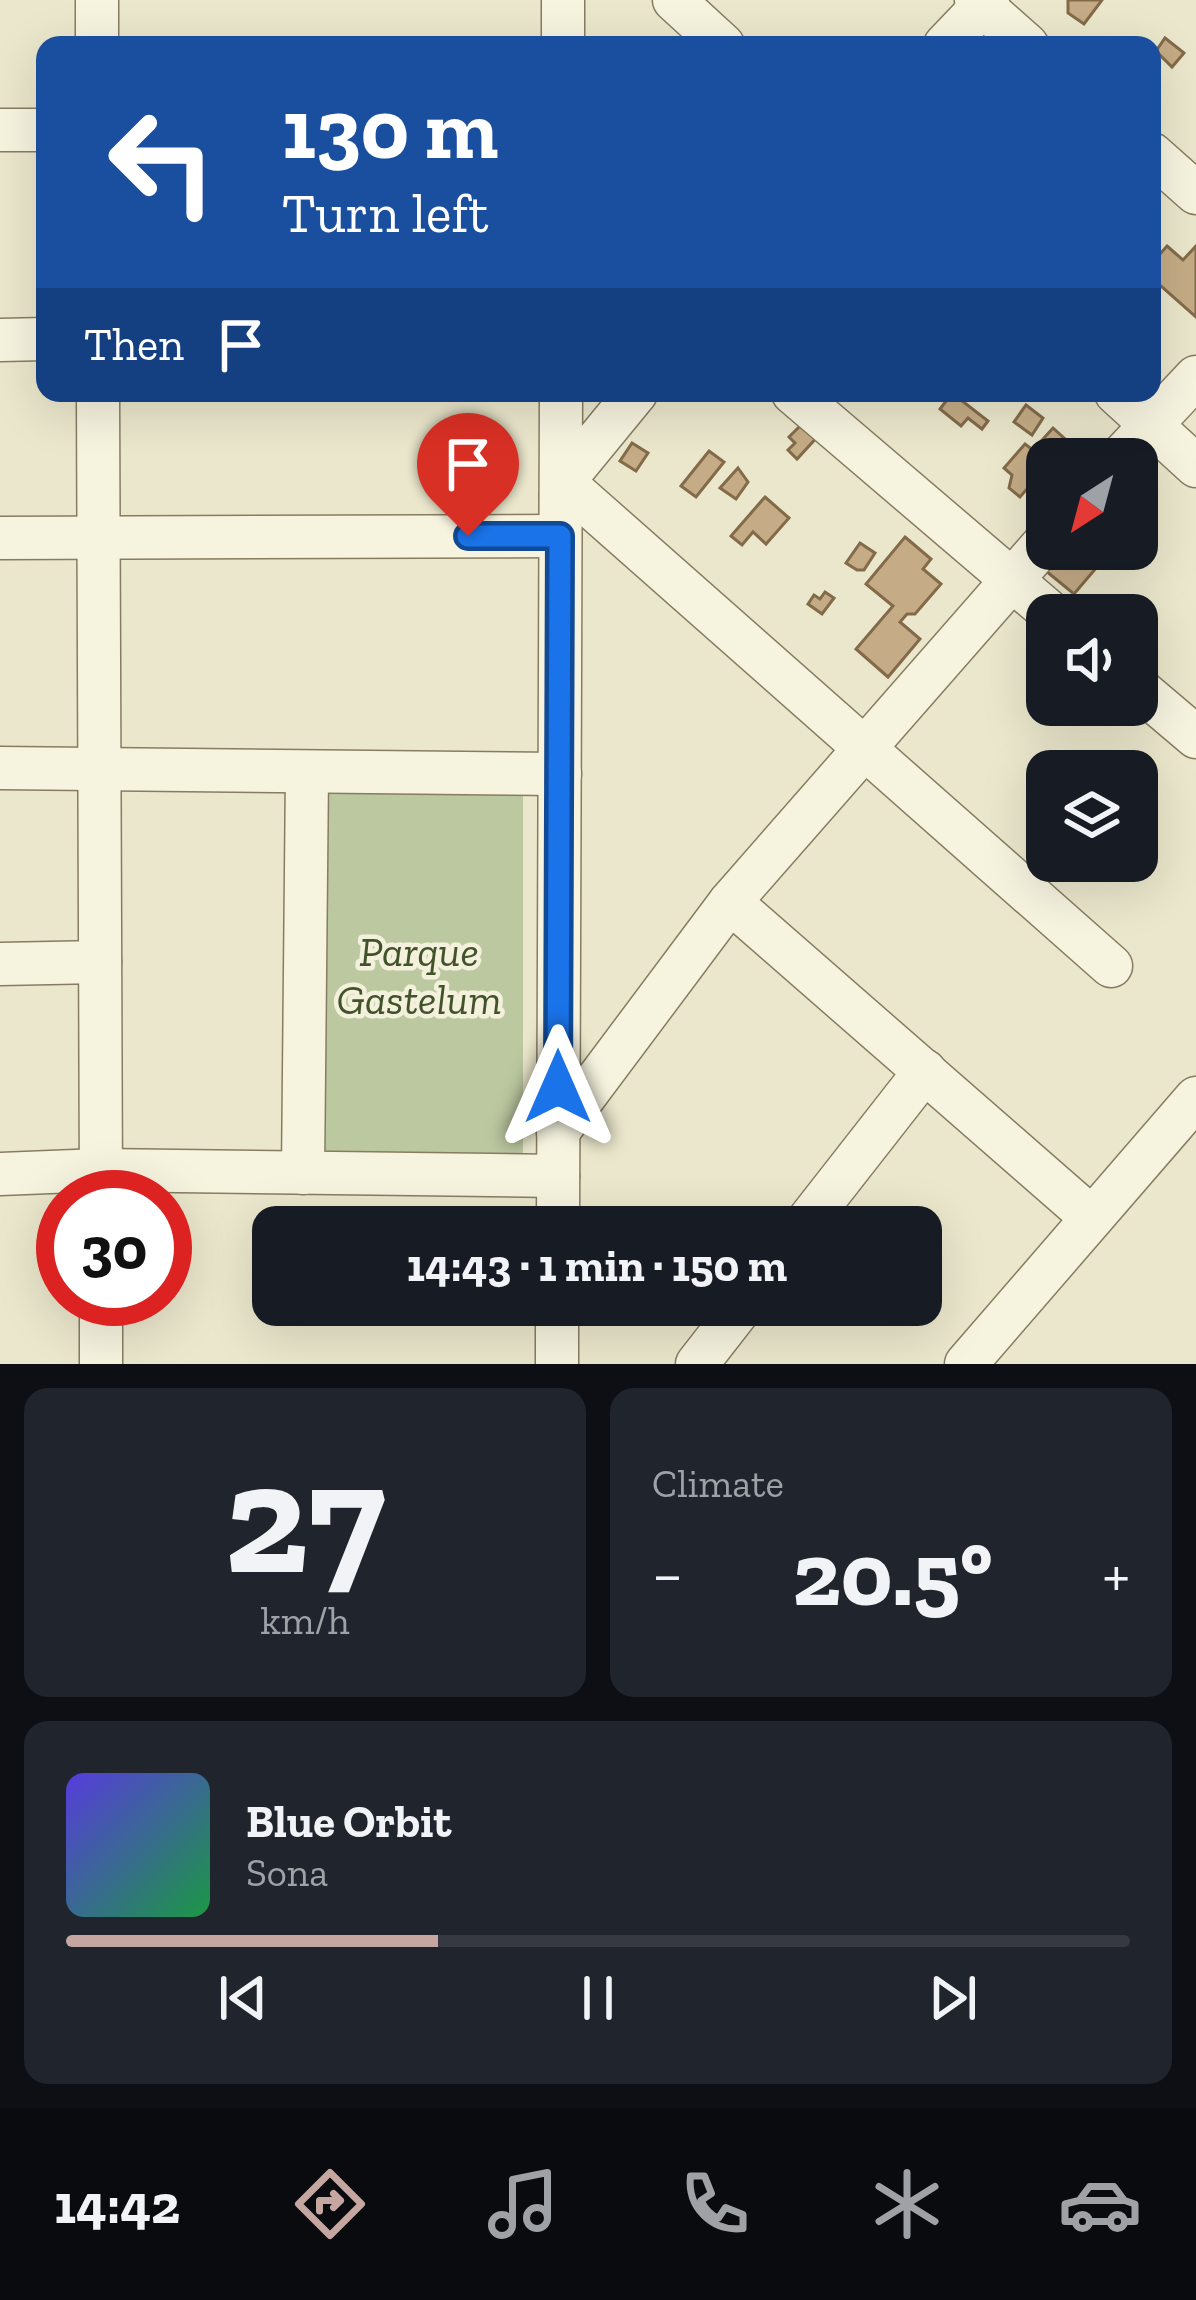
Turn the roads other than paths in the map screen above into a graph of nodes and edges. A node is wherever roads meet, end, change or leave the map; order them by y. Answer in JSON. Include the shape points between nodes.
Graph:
{"nodes":[{"id":1,"x":97,"y":0,"type":"edge"},
{"id":2,"x":563,"y":0,"type":"edge"},
{"id":3,"x":674,"y":0,"type":"edge"},
{"id":4,"x":982,"y":2,"type":"edge"},
{"id":5,"x":97,"y":36,"type":"edge"},
{"id":6,"x":563,"y":36,"type":"edge"},
{"id":7,"x":713,"y":36,"type":"edge"},
{"id":8,"x":953,"y":36,"type":"edge"},
{"id":9,"x":1018,"y":36,"type":"edge"},
{"id":10,"x":0,"y":130,"type":"edge"},
{"id":11,"x":36,"y":130,"type":"edge"},
{"id":12,"x":1161,"y":162,"type":"edge"},
{"id":13,"x":1196,"y":193,"type":"edge"},
{"id":14,"x":36,"y":339,"type":"edge"},
{"id":15,"x":0,"y":340,"type":"edge"},
{"id":16,"x":1196,"y":377,"type":"edge"},
{"id":17,"x":98,"y":402,"type":"edge"},
{"id":18,"x":561,"y":402,"type":"edge"},
{"id":19,"x":630,"y":402,"type":"edge"},
{"id":20,"x":804,"y":402,"type":"edge"},
{"id":21,"x":1126,"y":402,"type":"edge"},
{"id":22,"x":1150,"y":423,"type":"junction"},
{"id":23,"x":1137,"y":438,"type":"edge"},
{"id":24,"x":1196,"y":466,"type":"edge"},
{"id":25,"x":561,"y":507,"type":"junction"},
{"id":26,"x":0,"y":538,"type":"edge"},
{"id":27,"x":98,"y":538,"type":"junction"},
{"id":28,"x":1026,"y":564,"type":"edge"},
{"id":29,"x":1012,"y":580,"type":"junction"},
{"id":30,"x":1028,"y":594,"type":"edge"},
{"id":31,"x":1158,"y":705,"type":"edge"},
{"id":32,"x":1196,"y":737,"type":"edge"},
{"id":33,"x":865,"y":748,"type":"junction"},
{"id":34,"x":0,"y":768,"type":"edge"},
{"id":35,"x":99,"y":769,"type":"junction"},
{"id":36,"x":307,"y":772,"type":"junction"},
{"id":37,"x":560,"y":774,"type":"junction"},
{"id":38,"x":730,"y":902,"type":"junction"},
{"id":39,"x":100,"y":962,"type":"junction"},
{"id":40,"x":0,"y":964,"type":"edge"},
{"id":41,"x":1111,"y":966,"type":"dead end"},
{"id":42,"x":925,"y":1071,"type":"junction"},
{"id":43,"x":1196,"y":1098,"type":"edge"},
{"id":44,"x":558,"y":1132,"type":"junction"},
{"id":45,"x":100,"y":1170,"type":"edge"},
{"id":46,"x":303,"y":1173,"type":"junction"},
{"id":47,"x":0,"y":1174,"type":"edge"},
{"id":48,"x":558,"y":1176,"type":"junction"},
{"id":49,"x":36,"y":1178,"type":"edge"},
{"id":50,"x":192,"y":1179,"type":"edge"},
{"id":51,"x":558,"y":1206,"type":"edge"},
{"id":52,"x":819,"y":1206,"type":"edge"},
{"id":53,"x":1092,"y":1218,"type":"junction"},
{"id":54,"x":101,"y":1326,"type":"edge"},
{"id":55,"x":557,"y":1326,"type":"edge"},
{"id":56,"x":727,"y":1326,"type":"edge"},
{"id":57,"x":101,"y":1364,"type":"edge"},
{"id":58,"x":557,"y":1364,"type":"edge"},
{"id":59,"x":697,"y":1364,"type":"edge"},
{"id":60,"x":966,"y":1364,"type":"edge"}],
"edges":[{"from":1,"to":5,"type":"street"},
{"from":2,"to":6,"type":"street"},
{"from":3,"to":7,"type":"street"},
{"from":4,"to":8,"type":"street"},
{"from":4,"to":9,"type":"street"},
{"from":10,"to":11,"type":"street"},
{"from":12,"to":13,"type":"street"},
{"from":14,"to":15,"type":"street"},
{"from":16,"to":22,"type":"street"},
{"from":17,"to":27,"type":"street"},
{"from":18,"to":25,"type":"street"},
{"from":19,"to":25,"type":"street"},
{"from":20,"to":29,"type":"street"},
{"from":21,"to":22,"type":"street"},
{"from":22,"to":23,"type":"street"},
{"from":22,"to":24,"type":"street"},
{"from":25,"to":27,"type":"street"},
{"from":25,"to":33,"type":"street"},
{"from":25,"to":37,"type":"street"},
{"from":26,"to":27,"type":"street"},
{"from":27,"to":35,"type":"street"},
{"from":28,"to":29,"type":"street"},
{"from":29,"to":30,"type":"street"},
{"from":29,"to":33,"type":"street"},
{"from":31,"to":32,"type":"street"},
{"from":33,"to":38,"type":"street"},
{"from":33,"to":41,"type":"street"},
{"from":34,"to":35,"type":"street"},
{"from":35,"to":36,"type":"street"},
{"from":35,"to":39,"type":"street"},
{"from":36,"to":37,"type":"street"},
{"from":36,"to":46,"type":"street"},
{"from":37,"to":44,"type":"street"},
{"from":38,"to":42,"type":"street"},
{"from":38,"to":44,"type":"street"},
{"from":39,"to":40,"type":"street"},
{"from":39,"to":45,"type":"street"},
{"from":42,"to":52,"type":"street"},
{"from":42,"to":53,"type":"street"},
{"from":43,"to":53,"type":"street"},
{"from":44,"to":48,"type":"street"},
{"from":46,"to":48,"type":"street"},
{"from":46,"to":50,"type":"street"},
{"from":47,"to":49,"type":"street"},
{"from":48,"to":51,"type":"street"},
{"from":53,"to":60,"type":"street"},
{"from":54,"to":57,"type":"street"},
{"from":55,"to":58,"type":"street"},
{"from":56,"to":59,"type":"street"}]}
